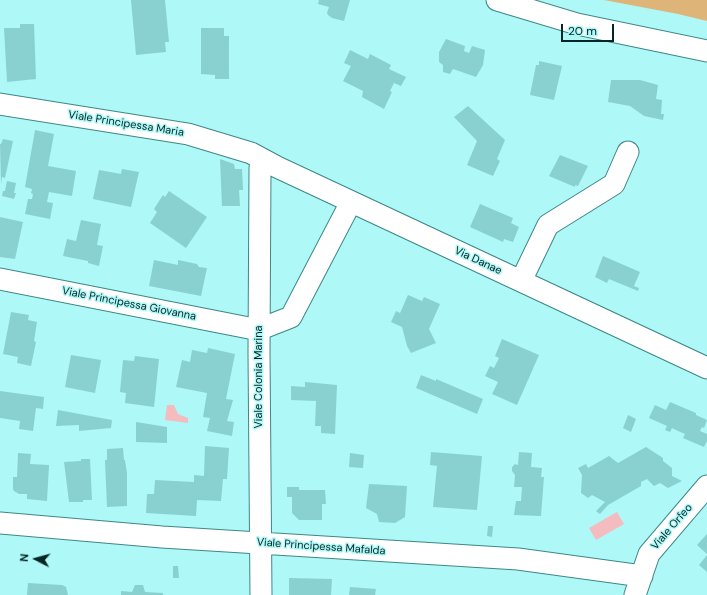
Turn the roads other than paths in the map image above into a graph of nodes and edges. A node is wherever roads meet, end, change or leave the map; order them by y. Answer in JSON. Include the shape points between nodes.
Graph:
{"nodes":[{"id":1,"x":496,"y":0,"type":"edge"},
{"id":2,"x":707,"y":51,"type":"edge"},
{"id":3,"x":0,"y":104,"type":"edge"},
{"id":4,"x":628,"y":152,"type":"dead end"},
{"id":5,"x":256,"y":156,"type":"junction"},
{"id":6,"x":351,"y":202,"type":"junction"},
{"id":7,"x":0,"y":279,"type":"edge"},
{"id":8,"x":521,"y":281,"type":"junction"},
{"id":9,"x":259,"y":328,"type":"junction"},
{"id":10,"x":707,"y":368,"type":"edge"},
{"id":11,"x":707,"y":486,"type":"edge"},
{"id":12,"x":0,"y":523,"type":"edge"},
{"id":13,"x":260,"y":543,"type":"junction"},
{"id":14,"x":639,"y":585,"type":"edge"},
{"id":15,"x":261,"y":595,"type":"edge"}],
"edges":[{"from":1,"to":2,"type":"street","via":[[577,24]]},
{"from":3,"to":5,"type":"street","name":"Viale Principessa Maria","via":[[188,134]]},
{"from":4,"to":8,"type":"street","via":[[614,184],[548,225]]},
{"from":5,"to":6,"type":"street","name":"Via Danae"},
{"from":5,"to":9,"type":"street","name":"Viale Colonia Marina","via":[[260,168]]},
{"from":6,"to":8,"type":"street","name":"Via Danae"},
{"from":6,"to":9,"type":"street","via":[[291,316]]},
{"from":7,"to":9,"type":"street","name":"Viale Principessa Giovanna"},
{"from":8,"to":10,"type":"street","name":"Via Danae"},
{"from":9,"to":13,"type":"street","name":"Viale Colonia Marina"},
{"from":11,"to":14,"type":"street","name":"Viale Orfeo","via":[[649,554]]},
{"from":12,"to":13,"type":"street","name":"Viale Principessa Mafalda"},
{"from":13,"to":14,"type":"street","name":"Viale Principessa Mafalda","via":[[518,559]]},
{"from":13,"to":15,"type":"street","name":"Viale Colonia Marina"}]}
